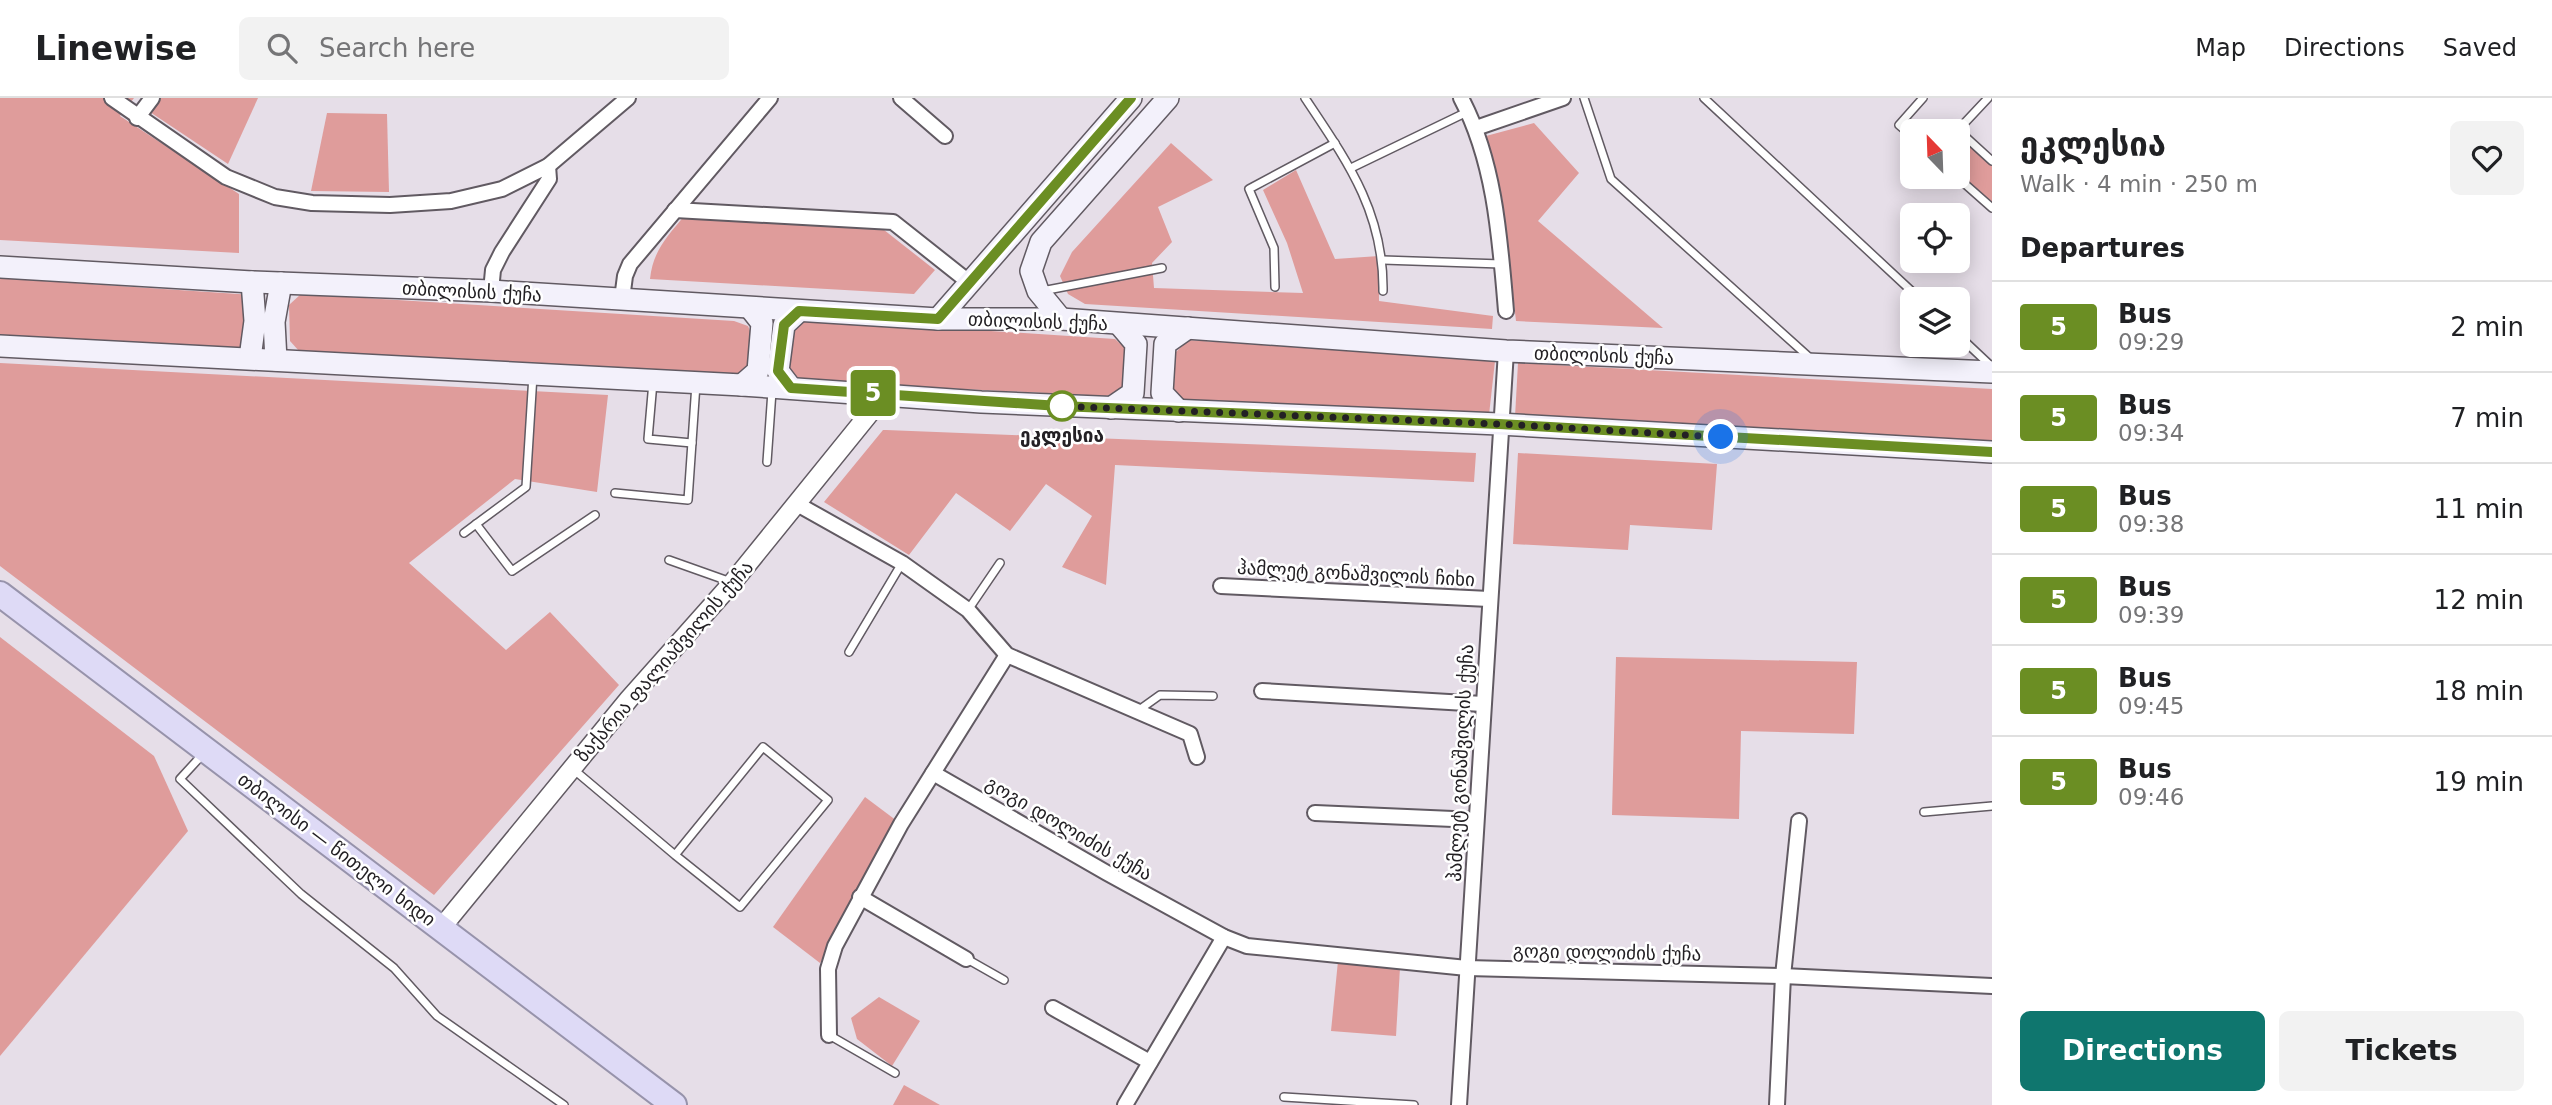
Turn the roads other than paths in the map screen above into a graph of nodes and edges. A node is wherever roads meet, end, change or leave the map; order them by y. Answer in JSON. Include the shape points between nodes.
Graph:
{"nodes":[{"id":1,"x":112,"y":98,"type":"edge"},
{"id":2,"x":152,"y":98,"type":"edge"},
{"id":3,"x":628,"y":98,"type":"edge"},
{"id":4,"x":769,"y":98,"type":"edge"},
{"id":5,"x":901,"y":98,"type":"edge"},
{"id":6,"x":1131,"y":98,"type":"edge"},
{"id":7,"x":1168,"y":98,"type":"edge"},
{"id":8,"x":1305,"y":98,"type":"edge"},
{"id":9,"x":1563,"y":98,"type":"edge"},
{"id":10,"x":1584,"y":98,"type":"edge"},
{"id":11,"x":1704,"y":98,"type":"edge"},
{"id":12,"x":1923,"y":98,"type":"edge"},
{"id":13,"x":1988,"y":98,"type":"edge"},
{"id":14,"x":1464,"y":105,"type":"edge"},
{"id":15,"x":137,"y":118,"type":"junction"},
{"id":16,"x":1904,"y":119,"type":"edge"},
{"id":17,"x":1476,"y":128,"type":"junction"},
{"id":18,"x":945,"y":136,"type":"dead end"},
{"id":19,"x":1335,"y":143,"type":"junction"},
{"id":20,"x":1992,"y":162,"type":"edge"},
{"id":21,"x":548,"y":166,"type":"junction"},
{"id":22,"x":1351,"y":168,"type":"junction"},
{"id":23,"x":1970,"y":189,"type":"edge"},
{"id":24,"x":1992,"y":208,"type":"edge"},
{"id":25,"x":676,"y":211,"type":"junction"},
{"id":26,"x":1383,"y":260,"type":"junction"},
{"id":27,"x":1502,"y":264,"type":"junction"},
{"id":28,"x":0,"y":267,"type":"edge"},
{"id":29,"x":1162,"y":268,"type":"dead end"},
{"id":30,"x":252,"y":282,"type":"junction"},
{"id":31,"x":281,"y":283,"type":"junction"},
{"id":32,"x":970,"y":283,"type":"junction"},
{"id":33,"x":1275,"y":287,"type":"dead end"},
{"id":34,"x":1907,"y":287,"type":"edge"},
{"id":35,"x":491,"y":291,"type":"junction"},
{"id":36,"x":1038,"y":291,"type":"junction"},
{"id":37,"x":1383,"y":291,"type":"dead end"},
{"id":38,"x":622,"y":299,"type":"junction"},
{"id":39,"x":751,"y":309,"type":"junction"},
{"id":40,"x":799,"y":311,"type":"junction"},
{"id":41,"x":1506,"y":311,"type":"dead end"},
{"id":42,"x":938,"y":319,"type":"junction"},
{"id":43,"x":1061,"y":319,"type":"junction"},
{"id":44,"x":1119,"y":324,"type":"junction"},
{"id":45,"x":1188,"y":328,"type":"junction"},
{"id":46,"x":0,"y":346,"type":"edge"},
{"id":47,"x":1970,"y":347,"type":"edge"},
{"id":48,"x":1506,"y":351,"type":"junction"},
{"id":49,"x":250,"y":358,"type":"junction"},
{"id":50,"x":276,"y":360,"type":"junction"},
{"id":51,"x":1816,"y":363,"type":"junction"},
{"id":52,"x":1992,"y":369,"type":"edge"},
{"id":53,"x":533,"y":374,"type":"junction"},
{"id":54,"x":653,"y":381,"type":"junction"},
{"id":55,"x":696,"y":383,"type":"junction"},
{"id":56,"x":742,"y":385,"type":"junction"},
{"id":57,"x":781,"y":388,"type":"junction"},
{"id":58,"x":886,"y":394,"type":"junction"},
{"id":59,"x":1111,"y":408,"type":"junction"},
{"id":60,"x":1179,"y":411,"type":"junction"},
{"id":61,"x":1499,"y":424,"type":"junction"},
{"id":62,"x":692,"y":443,"type":"junction"},
{"id":63,"x":1992,"y":452,"type":"edge"},
{"id":64,"x":767,"y":462,"type":"dead end"},
{"id":65,"x":615,"y":493,"type":"dead end"},
{"id":66,"x":797,"y":504,"type":"junction"},
{"id":67,"x":595,"y":515,"type":"dead end"},
{"id":68,"x":476,"y":524,"type":"junction"},
{"id":69,"x":464,"y":533,"type":"dead end"},
{"id":70,"x":669,"y":560,"type":"dead end"},
{"id":71,"x":902,"y":563,"type":"junction"},
{"id":72,"x":1000,"y":563,"type":"dead end"},
{"id":73,"x":733,"y":582,"type":"junction"},
{"id":74,"x":1221,"y":586,"type":"dead end"},
{"id":75,"x":0,"y":594,"type":"edge"},
{"id":76,"x":1489,"y":598,"type":"junction"},
{"id":77,"x":968,"y":610,"type":"junction"},
{"id":78,"x":849,"y":652,"type":"dead end"},
{"id":79,"x":1007,"y":655,"type":"junction"},
{"id":80,"x":1262,"y":691,"type":"dead end"},
{"id":81,"x":1213,"y":696,"type":"dead end"},
{"id":82,"x":1483,"y":704,"type":"junction"},
{"id":83,"x":1139,"y":710,"type":"junction"},
{"id":84,"x":205,"y":751,"type":"junction"},
{"id":85,"x":1197,"y":757,"type":"dead end"},
{"id":86,"x":572,"y":768,"type":"junction"},
{"id":87,"x":933,"y":773,"type":"junction"},
{"id":88,"x":1992,"y":806,"type":"edge"},
{"id":89,"x":1924,"y":811,"type":"dead end"},
{"id":90,"x":1315,"y":813,"type":"dead end"},
{"id":91,"x":1476,"y":821,"type":"junction"},
{"id":92,"x":1799,"y":821,"type":"dead end"},
{"id":93,"x":675,"y":855,"type":"junction"},
{"id":94,"x":860,"y":897,"type":"junction"},
{"id":95,"x":442,"y":927,"type":"junction"},
{"id":96,"x":1224,"y":937,"type":"junction"},
{"id":97,"x":966,"y":959,"type":"joint"},
{"id":98,"x":1467,"y":968,"type":"junction"},
{"id":99,"x":1783,"y":976,"type":"junction"},
{"id":100,"x":1004,"y":980,"type":"dead end"},
{"id":101,"x":1992,"y":986,"type":"edge"},
{"id":102,"x":1053,"y":1008,"type":"dead end"},
{"id":103,"x":829,"y":1035,"type":"joint"},
{"id":104,"x":1150,"y":1062,"type":"junction"},
{"id":105,"x":895,"y":1073,"type":"dead end"},
{"id":106,"x":1284,"y":1097,"type":"dead end"},
{"id":107,"x":564,"y":1105,"type":"edge"},
{"id":108,"x":674,"y":1105,"type":"edge"},
{"id":109,"x":1125,"y":1105,"type":"edge"},
{"id":110,"x":1414,"y":1105,"type":"edge"},
{"id":111,"x":1459,"y":1105,"type":"edge"},
{"id":112,"x":1777,"y":1105,"type":"edge"}],
"edges":[{"from":1,"to":15,"type":"street"},
{"from":2,"to":15,"type":"street"},
{"from":3,"to":21,"type":"street"},
{"from":4,"to":25,"type":"street"},
{"from":5,"to":18,"type":"street"},
{"from":6,"to":32,"type":"main road"},
{"from":7,"to":36,"type":"main road","via":[[1041,242],[1031,271]]},
{"from":8,"to":19,"type":"lane"},
{"from":9,"to":17,"type":"street"},
{"from":10,"to":51,"type":"lane","via":[[1611,179]]},
{"from":11,"to":34,"type":"lane"},
{"from":12,"to":16,"type":"lane"},
{"from":13,"to":20,"type":"lane","via":[[1958,130]]},
{"from":14,"to":17,"type":"street"},
{"from":14,"to":22,"type":"lane"},
{"from":15,"to":21,"type":"street","via":[[226,177],[275,197],[312,203],[451,201],[502,189]]},
{"from":17,"to":27,"type":"street","via":[[1493,195]]},
{"from":19,"to":22,"type":"lane"},
{"from":19,"to":33,"type":"lane","via":[[1249,189],[1274,247]]},
{"from":21,"to":35,"type":"street","via":[[544,189],[493,270]]},
{"from":22,"to":26,"type":"lane","via":[[1372,211]]},
{"from":23,"to":24,"type":"lane"},
{"from":25,"to":32,"type":"street","via":[[893,222]]},
{"from":25,"to":38,"type":"street","via":[[631,264]]},
{"from":26,"to":27,"type":"lane"},
{"from":26,"to":37,"type":"lane"},
{"from":27,"to":41,"type":"street"},
{"from":28,"to":30,"type":"main road","name":"თბილისის ქუჩა"},
{"from":29,"to":36,"type":"lane"},
{"from":30,"to":31,"type":"main road","name":"თბილისის ქუჩა"},
{"from":30,"to":49,"type":"main road","via":[[255,321]]},
{"from":31,"to":35,"type":"main road","name":"თბილისის ქუჩა"},
{"from":31,"to":50,"type":"main road","via":[[274,323]]},
{"from":32,"to":42,"type":"main road"},
{"from":35,"to":38,"type":"main road","name":"თბილისის ქუჩა"},
{"from":36,"to":43,"type":"main road"},
{"from":38,"to":39,"type":"main road","name":"თბილისის ქუჩა"},
{"from":39,"to":40,"type":"main road","name":"თბილისის ქუჩა"},
{"from":39,"to":56,"type":"main road","via":[[762,323],[758,371]]},
{"from":40,"to":42,"type":"main road","name":"თბილისის ქუჩა"},
{"from":40,"to":57,"type":"main road","via":[[784,325],[778,371]]},
{"from":42,"to":43,"type":"main road","name":"თბილისის ქუჩა"},
{"from":43,"to":44,"type":"main road","name":"თბილისის ქუჩა"},
{"from":44,"to":45,"type":"main road","name":"თბილისის ქუჩა"},
{"from":44,"to":59,"type":"main road","via":[[1136,344],[1133,393]]},
{"from":45,"to":48,"type":"main road","name":"თბილისის ქუჩა"},
{"from":45,"to":60,"type":"main road","via":[[1165,344],[1162,393]]},
{"from":46,"to":49,"type":"main road"},
{"from":47,"to":52,"type":"lane"},
{"from":48,"to":51,"type":"main road","name":"თბილისის ქუჩა"},
{"from":48,"to":61,"type":"street","name":"ჰამლეტ გონაშვილის ქუჩა"},
{"from":49,"to":50,"type":"main road"},
{"from":50,"to":53,"type":"main road"},
{"from":51,"to":52,"type":"main road","name":"თბილისის ქუჩა"},
{"from":53,"to":54,"type":"main road"},
{"from":53,"to":68,"type":"lane","via":[[526,487]]},
{"from":54,"to":55,"type":"main road"},
{"from":54,"to":62,"type":"lane","via":[[648,439]]},
{"from":55,"to":56,"type":"main road"},
{"from":55,"to":62,"type":"lane"},
{"from":56,"to":57,"type":"main road"},
{"from":57,"to":58,"type":"main road"},
{"from":57,"to":64,"type":"lane"},
{"from":58,"to":59,"type":"main road"},
{"from":58,"to":66,"type":"street","name":"ზაქარია ფალიაშვილის ქუჩა"},
{"from":59,"to":60,"type":"main road"},
{"from":60,"to":61,"type":"main road"},
{"from":61,"to":63,"type":"main road"},
{"from":61,"to":76,"type":"street","name":"ჰამლეტ გონაშვილის ქუჩა"},
{"from":62,"to":65,"type":"lane","via":[[688,500]]},
{"from":66,"to":71,"type":"street"},
{"from":66,"to":73,"type":"street","name":"ზაქარია ფალიაშვილის ქუჩა"},
{"from":67,"to":68,"type":"lane","via":[[512,570]]},
{"from":68,"to":69,"type":"lane"},
{"from":70,"to":73,"type":"lane"},
{"from":71,"to":77,"type":"street"},
{"from":71,"to":78,"type":"lane"},
{"from":72,"to":77,"type":"lane"},
{"from":73,"to":86,"type":"street","name":"ზაქარია ფალიაშვილის ქუჩა"},
{"from":74,"to":76,"type":"street","name":"ჰამლეტ გონაშვილის ჩიხი"},
{"from":75,"to":84,"type":"highway","name":"თბილისი — წითელი ხიდი"},
{"from":76,"to":82,"type":"street","name":"ჰამლეტ გონაშვილის ქუჩა"},
{"from":77,"to":79,"type":"street"},
{"from":79,"to":83,"type":"street"},
{"from":79,"to":87,"type":"street"},
{"from":80,"to":82,"type":"street"},
{"from":81,"to":83,"type":"lane","via":[[1160,695]]},
{"from":82,"to":91,"type":"street","name":"ჰამლეტ გონაშვილის ქუჩა"},
{"from":83,"to":85,"type":"street","via":[[1190,734]]},
{"from":84,"to":95,"type":"highway","name":"თბილისი — წითელი ხიდი"},
{"from":84,"to":107,"type":"lane","via":[[180,779],[301,894],[394,968],[437,1016]]},
{"from":86,"to":93,"type":"lane"},
{"from":86,"to":95,"type":"street","name":"ზაქარია ფალიაშვილის ქუჩა"},
{"from":87,"to":94,"type":"street"},
{"from":87,"to":96,"type":"street","name":"გოგი დოლიძის ქუჩა"},
{"from":88,"to":89,"type":"lane"},
{"from":90,"to":91,"type":"street"},
{"from":91,"to":98,"type":"street","name":"ჰამლეტ გონაშვილის ქუჩა"},
{"from":92,"to":99,"type":"street"},
{"from":93,"to":93,"type":"lane","via":[[763,747],[828,800],[740,907]]},
{"from":94,"to":97,"type":"street"},
{"from":94,"to":103,"type":"street","via":[[828,969]]},
{"from":95,"to":108,"type":"highway","name":"თბილისი — წითელი ხიდი"},
{"from":96,"to":98,"type":"street","name":"გოგი დოლიძის ქუჩა","via":[[1247,946]]},
{"from":96,"to":104,"type":"street"},
{"from":97,"to":100,"type":"lane"},
{"from":98,"to":99,"type":"street","name":"გოგი დოლიძის ქუჩა"},
{"from":98,"to":111,"type":"street","name":"ჰამლეტ გონაშვილის ქუჩა"},
{"from":99,"to":101,"type":"street","name":"გოგი დოლიძის ქუჩა"},
{"from":99,"to":112,"type":"street"},
{"from":102,"to":104,"type":"street"},
{"from":103,"to":105,"type":"lane"},
{"from":104,"to":109,"type":"street"},
{"from":106,"to":110,"type":"lane"}]}
